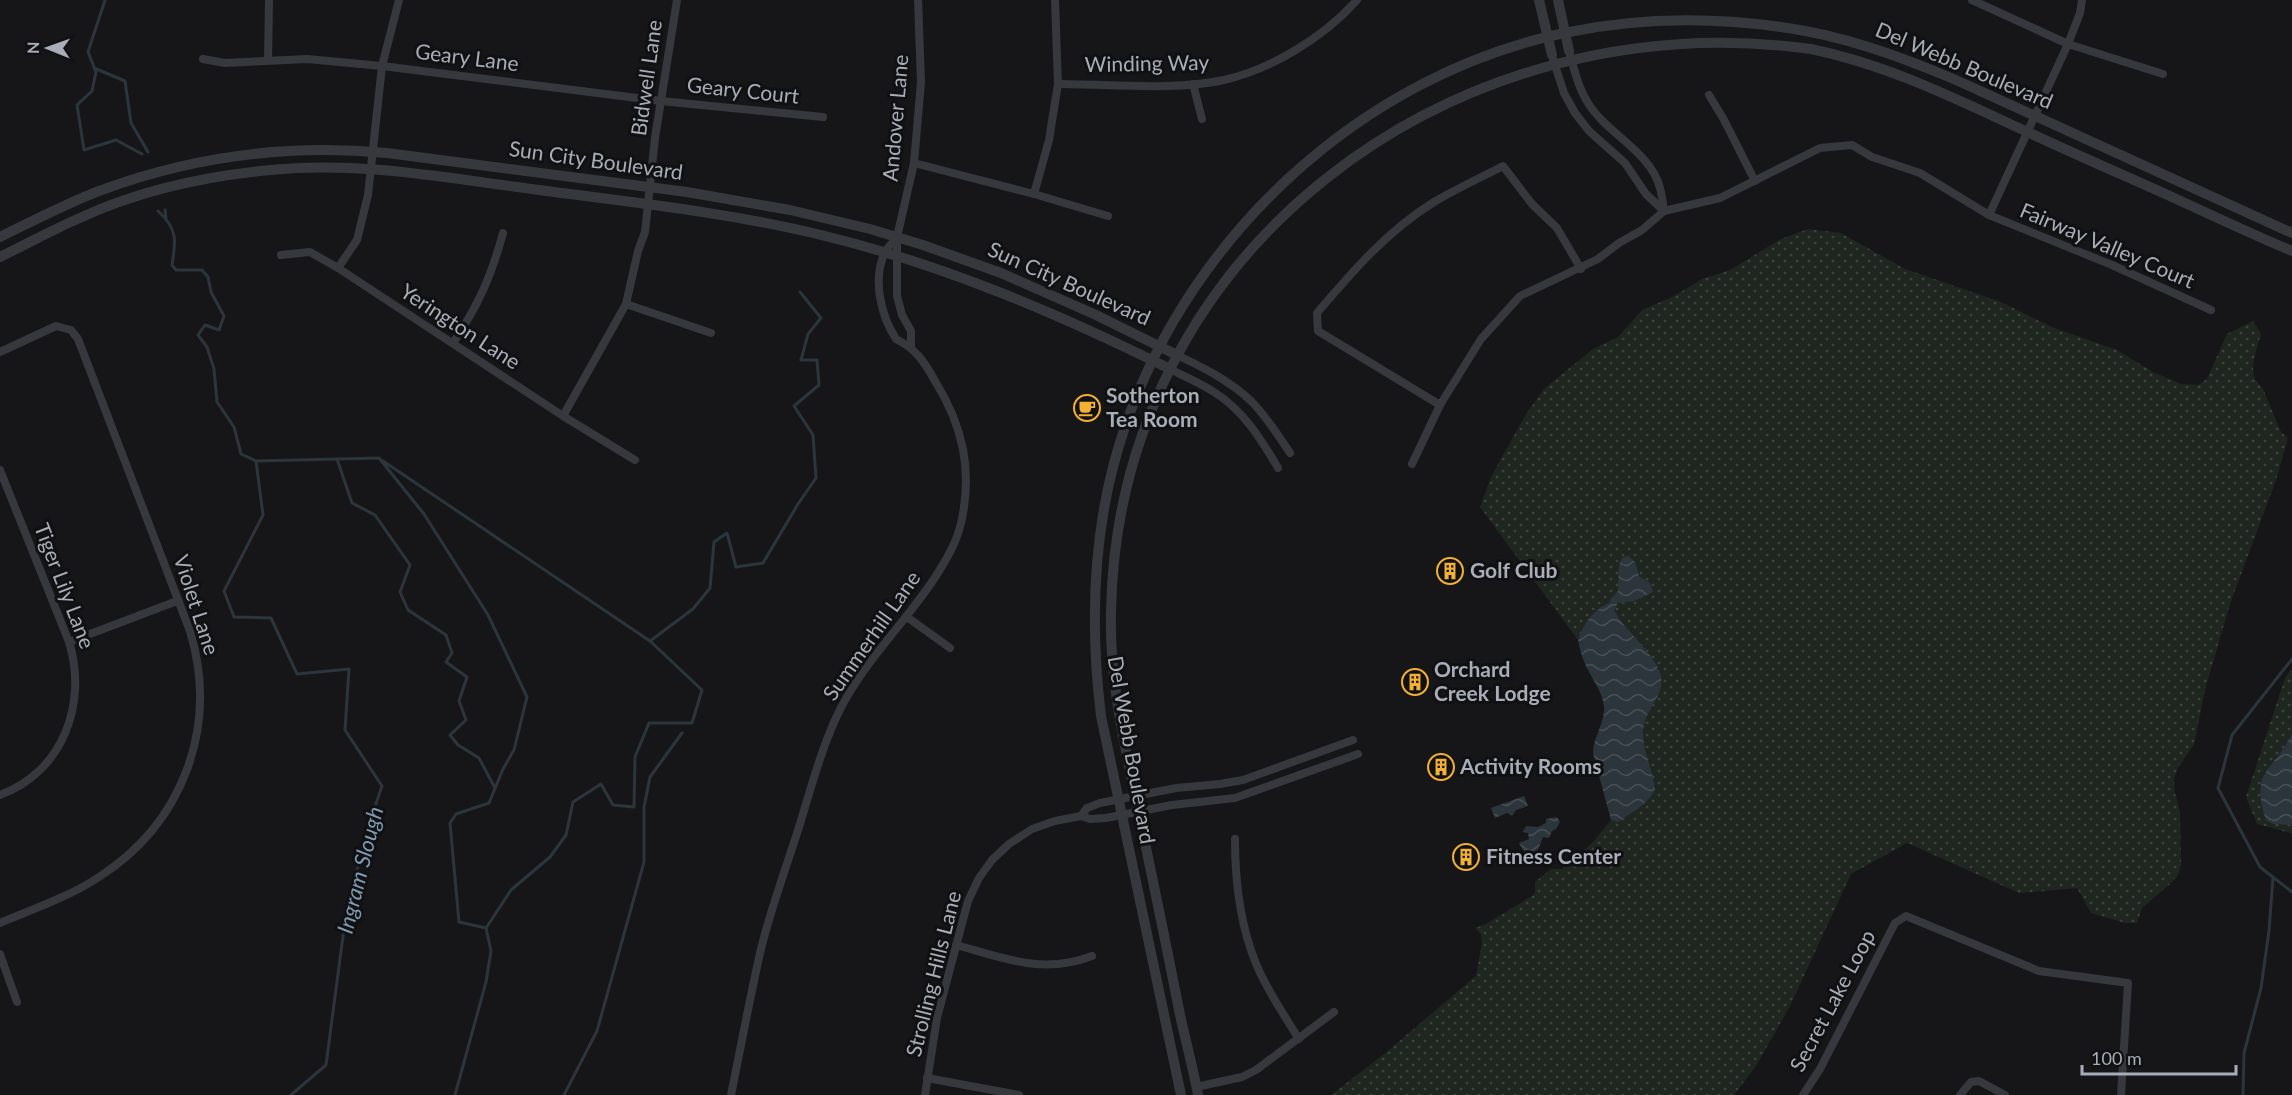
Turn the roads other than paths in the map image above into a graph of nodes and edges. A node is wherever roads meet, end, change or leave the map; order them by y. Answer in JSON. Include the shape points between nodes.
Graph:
{"nodes":[{"id":1,"x":268,"y":0,"type":"edge"},
{"id":2,"x":399,"y":0,"type":"edge"},
{"id":3,"x":677,"y":0,"type":"edge"},
{"id":4,"x":918,"y":0,"type":"edge"},
{"id":5,"x":1055,"y":0,"type":"edge"},
{"id":6,"x":1357,"y":0,"type":"edge"},
{"id":7,"x":1539,"y":0,"type":"edge"},
{"id":8,"x":1558,"y":0,"type":"edge"},
{"id":9,"x":1972,"y":0,"type":"edge"},
{"id":10,"x":2082,"y":0,"type":"edge"},
{"id":11,"x":1565,"y":33,"type":"junction"},
{"id":12,"x":1548,"y":37,"type":"junction"},
{"id":13,"x":1625,"y":41,"type":"dead end"},
{"id":14,"x":2068,"y":44,"type":"junction"},
{"id":15,"x":1583,"y":48,"type":"dead end"},
{"id":16,"x":1569,"y":51,"type":"junction"},
{"id":17,"x":1552,"y":55,"type":"junction"},
{"id":18,"x":203,"y":59,"type":"dead end"},
{"id":19,"x":268,"y":60,"type":"junction"},
{"id":20,"x":1534,"y":60,"type":"dead end"},
{"id":21,"x":382,"y":66,"type":"junction"},
{"id":22,"x":2163,"y":74,"type":"dead end"},
{"id":23,"x":1058,"y":84,"type":"junction"},
{"id":24,"x":1193,"y":84,"type":"junction"},
{"id":25,"x":1709,"y":95,"type":"dead end"},
{"id":26,"x":1435,"y":98,"type":"dead end"},
{"id":27,"x":661,"y":101,"type":"junction"},
{"id":28,"x":1417,"y":108,"type":"dead end"},
{"id":29,"x":823,"y":117,"type":"dead end"},
{"id":30,"x":1202,"y":119,"type":"dead end"},
{"id":31,"x":2031,"y":124,"type":"junction"},
{"id":32,"x":1363,"y":141,"type":"dead end"},
{"id":33,"x":372,"y":160,"type":"junction"},
{"id":34,"x":914,"y":163,"type":"junction"},
{"id":35,"x":1755,"y":181,"type":"junction"},
{"id":36,"x":1034,"y":194,"type":"junction"},
{"id":37,"x":650,"y":196,"type":"junction"},
{"id":38,"x":1664,"y":211,"type":"junction"},
{"id":39,"x":1989,"y":215,"type":"junction"},
{"id":40,"x":1108,"y":216,"type":"dead end"},
{"id":41,"x":503,"y":233,"type":"dead end"},
{"id":42,"x":2292,"y":233,"type":"edge"},
{"id":43,"x":0,"y":237,"type":"edge"},
{"id":44,"x":897,"y":237,"type":"junction"},
{"id":45,"x":2292,"y":251,"type":"edge"},
{"id":46,"x":885,"y":253,"type":"junction"},
{"id":47,"x":281,"y":255,"type":"dead end"},
{"id":48,"x":0,"y":257,"type":"edge"},
{"id":49,"x":898,"y":257,"type":"junction"},
{"id":50,"x":338,"y":268,"type":"junction"},
{"id":51,"x":1581,"y":269,"type":"junction"},
{"id":52,"x":626,"y":304,"type":"junction"},
{"id":53,"x":2211,"y":310,"type":"dead end"},
{"id":54,"x":711,"y":333,"type":"dead end"},
{"id":55,"x":453,"y":343,"type":"junction"},
{"id":56,"x":911,"y":347,"type":"junction"},
{"id":57,"x":1160,"y":347,"type":"junction"},
{"id":58,"x":0,"y":352,"type":"edge"},
{"id":59,"x":1175,"y":354,"type":"junction"},
{"id":60,"x":1153,"y":361,"type":"junction"},
{"id":61,"x":1168,"y":368,"type":"junction"},
{"id":62,"x":1440,"y":405,"type":"junction"},
{"id":63,"x":563,"y":416,"type":"junction"},
{"id":64,"x":1290,"y":453,"type":"dead end"},
{"id":65,"x":635,"y":460,"type":"dead end"},
{"id":66,"x":1412,"y":464,"type":"dead end"},
{"id":67,"x":1278,"y":468,"type":"dead end"},
{"id":68,"x":0,"y":470,"type":"edge"},
{"id":69,"x":177,"y":601,"type":"junction"},
{"id":70,"x":907,"y":617,"type":"junction"},
{"id":71,"x":69,"y":642,"type":"junction"},
{"id":72,"x":950,"y":648,"type":"dead end"},
{"id":73,"x":1353,"y":740,"type":"dead end"},
{"id":74,"x":1358,"y":754,"type":"dead end"},
{"id":75,"x":0,"y":795,"type":"edge"},
{"id":76,"x":1135,"y":796,"type":"junction"},
{"id":77,"x":1118,"y":800,"type":"junction"},
{"id":78,"x":1138,"y":812,"type":"junction"},
{"id":79,"x":1121,"y":815,"type":"junction"},
{"id":80,"x":1081,"y":816,"type":"junction"},
{"id":81,"x":1235,"y":839,"type":"dead end"},
{"id":82,"x":0,"y":923,"type":"edge"},
{"id":83,"x":956,"y":945,"type":"junction"},
{"id":84,"x":0,"y":954,"type":"edge"},
{"id":85,"x":1092,"y":956,"type":"dead end"},
{"id":86,"x":17,"y":1002,"type":"dead end"},
{"id":87,"x":1334,"y":1012,"type":"dead end"},
{"id":88,"x":1299,"y":1039,"type":"junction"},
{"id":89,"x":927,"y":1078,"type":"junction"},
{"id":90,"x":1197,"y":1091,"type":"edge"},
{"id":91,"x":731,"y":1095,"type":"edge"},
{"id":92,"x":925,"y":1095,"type":"edge"},
{"id":93,"x":1019,"y":1095,"type":"edge"},
{"id":94,"x":1180,"y":1095,"type":"edge"},
{"id":95,"x":1803,"y":1095,"type":"edge"},
{"id":96,"x":1960,"y":1095,"type":"edge"},
{"id":97,"x":2005,"y":1095,"type":"edge"},
{"id":98,"x":2121,"y":1095,"type":"edge"}],
"edges":[{"from":1,"to":19,"type":"street"},
{"from":2,"to":21,"type":"street"},
{"from":3,"to":27,"type":"street","name":"Bidwell Lane"},
{"from":4,"to":34,"type":"street","name":"Andover Lane","via":[[921,82]]},
{"from":5,"to":23,"type":"street"},
{"from":6,"to":24,"type":"street","name":"Winding Way","via":[[1320,35],[1296,51],[1233,77]]},
{"from":7,"to":12,"type":"street"},
{"from":8,"to":11,"type":"street"},
{"from":9,"to":14,"type":"street"},
{"from":10,"to":14,"type":"street"},
{"from":11,"to":12,"type":"street","name":"Del Webb Boulevard"},
{"from":11,"to":16,"type":"street"},
{"from":11,"to":31,"type":"street","name":"Del Webb Boulevard","via":[[1614,25],[1726,21],[1832,36],[1900,57]]},
{"from":12,"to":17,"type":"street"},
{"from":12,"to":57,"type":"street","name":"Del Webb Boulevard","via":[[1485,57],[1426,84],[1370,116],[1315,155],[1230,240],[1197,284]]},
{"from":13,"to":31,"type":"street","name":"Del Webb Boulevard","via":[[1677,38],[1780,43],[1870,65]]},
{"from":14,"to":22,"type":"street"},
{"from":14,"to":31,"type":"street"},
{"from":15,"to":16,"type":"street"},
{"from":16,"to":17,"type":"street"},
{"from":16,"to":38,"type":"street","via":[[1579,86],[1589,104],[1652,171],[1660,186]]},
{"from":17,"to":20,"type":"street"},
{"from":17,"to":38,"type":"street","via":[[1575,113],[1625,163],[1646,194]]},
{"from":18,"to":19,"type":"street","name":"Geary Lane","via":[[225,63]]},
{"from":19,"to":21,"type":"street","name":"Geary Lane","via":[[307,59]]},
{"from":21,"to":27,"type":"street","name":"Geary Lane"},
{"from":21,"to":33,"type":"street"},
{"from":23,"to":24,"type":"street","name":"Winding Way"},
{"from":23,"to":36,"type":"street","via":[[1049,140]]},
{"from":24,"to":30,"type":"street"},
{"from":25,"to":35,"type":"street"},
{"from":26,"to":28,"type":"street"},
{"from":27,"to":29,"type":"street","name":"Geary Court"},
{"from":27,"to":37,"type":"street","name":"Bidwell Lane"},
{"from":31,"to":39,"type":"street"},
{"from":31,"to":42,"type":"street","name":"Del Webb Boulevard"},
{"from":31,"to":45,"type":"street","name":"Del Webb Boulevard"},
{"from":32,"to":59,"type":"street","name":"Del Webb Boulevard","via":[[1320,174],[1263,228],[1217,285]]},
{"from":33,"to":37,"type":"street","name":"Sun City Boulevard"},
{"from":33,"to":37,"type":"street","name":"Sun City Boulevard"},
{"from":33,"to":43,"type":"street","name":"Sun City Boulevard","via":[[343,149],[278,151],[183,166],[97,192]]},
{"from":33,"to":48,"type":"street","name":"Sun City Boulevard","via":[[186,183],[102,209]]},
{"from":33,"to":50,"type":"street","via":[[357,240]]},
{"from":34,"to":36,"type":"street"},
{"from":34,"to":44,"type":"street","name":"Andover Lane"},
{"from":35,"to":38,"type":"street","name":"Fairway Valley Court","via":[[1720,198]]},
{"from":35,"to":39,"type":"street","name":"Fairway Valley Court","via":[[1820,148],[1852,145],[1872,157],[1920,173]]},
{"from":36,"to":40,"type":"street"},
{"from":37,"to":44,"type":"street","name":"Sun City Boulevard","via":[[790,210]]},
{"from":37,"to":46,"type":"street","name":"Sun City Boulevard"},
{"from":37,"to":52,"type":"street","name":"Bidwell Lane"},
{"from":38,"to":51,"type":"street"},
{"from":39,"to":53,"type":"street","name":"Fairway Valley Court"},
{"from":41,"to":55,"type":"street","via":[[493,271],[473,314]]},
{"from":44,"to":46,"type":"street","name":"Summerhill Lane"},
{"from":44,"to":49,"type":"street","name":"Summerhill Lane"},
{"from":44,"to":57,"type":"street","name":"Sun City Boulevard","via":[[1001,273]]},
{"from":46,"to":49,"type":"street","name":"Sun City Boulevard"},
{"from":46,"to":56,"type":"street","name":"Summerhill Lane","via":[[880,274],[882,308],[896,339]]},
{"from":47,"to":50,"type":"street","name":"Yerington Lane","via":[[310,252]]},
{"from":49,"to":56,"type":"street","name":"Summerhill Lane","via":[[897,296],[910,331]]},
{"from":49,"to":60,"type":"street","name":"Sun City Boulevard","via":[[994,289]]},
{"from":50,"to":55,"type":"street","name":"Yerington Lane"},
{"from":51,"to":62,"type":"street","via":[[1520,297],[1480,339]]},
{"from":51,"to":62,"type":"street","via":[[1557,228],[1532,204],[1503,166],[1434,202],[1361,262],[1317,313],[1318,331]]},
{"from":52,"to":54,"type":"street"},
{"from":52,"to":63,"type":"street","name":"Bidwell Lane"},
{"from":55,"to":63,"type":"street","name":"Yerington Lane"},
{"from":56,"to":70,"type":"street","name":"Summerhill Lane","via":[[946,399],[959,428],[966,458],[967,489],[961,526],[949,555]]},
{"from":57,"to":59,"type":"street","name":"Sun City Boulevard"},
{"from":57,"to":60,"type":"street","name":"Del Webb Boulevard"},
{"from":58,"to":69,"type":"street","name":"Violet Lane","via":[[56,326],[70,330],[78,339]]},
{"from":59,"to":61,"type":"street","name":"Del Webb Boulevard"},
{"from":59,"to":64,"type":"street","via":[[1238,390],[1263,415]]},
{"from":60,"to":61,"type":"street","name":"Sun City Boulevard"},
{"from":60,"to":77,"type":"street","name":"Del Webb Boulevard","via":[[1115,460],[1094,586],[1096,675]]},
{"from":61,"to":67,"type":"street","via":[[1228,402],[1251,426]]},
{"from":61,"to":76,"type":"street","name":"Del Webb Boulevard","via":[[1134,455],[1113,558],[1113,675]]},
{"from":62,"to":66,"type":"street"},
{"from":63,"to":65,"type":"street","name":"Yerington Lane"},
{"from":68,"to":71,"type":"street","name":"Tiger Lily Lane"},
{"from":69,"to":71,"type":"street"},
{"from":69,"to":82,"type":"street","name":"Violet Lane","via":[[196,653],[201,705],[189,768],[173,803],[128,855],[100,877]]},
{"from":70,"to":72,"type":"street"},
{"from":70,"to":91,"type":"street","name":"Summerhill Lane","via":[[855,685],[835,719],[819,762],[761,947]]},
{"from":71,"to":75,"type":"street","name":"Tiger Lily Lane","via":[[76,684],[71,720],[63,740],[32,776]]},
{"from":73,"to":76,"type":"street","name":"Strolling Hills Lane","via":[[1243,780]]},
{"from":74,"to":78,"type":"street","name":"Strolling Hills Lane","via":[[1235,798]]},
{"from":76,"to":77,"type":"street","name":"Strolling Hills Lane"},
{"from":76,"to":78,"type":"street","name":"Del Webb Boulevard"},
{"from":77,"to":79,"type":"street","name":"Del Webb Boulevard"},
{"from":77,"to":80,"type":"street","name":"Strolling Hills Lane","via":[[1087,808]]},
{"from":78,"to":79,"type":"street","name":"Strolling Hills Lane"},
{"from":78,"to":90,"type":"street","name":"Del Webb Boulevard"},
{"from":79,"to":80,"type":"street","name":"Strolling Hills Lane","via":[[1090,819]]},
{"from":79,"to":94,"type":"street","name":"Del Webb Boulevard"},
{"from":80,"to":83,"type":"street","name":"Strolling Hills Lane","via":[[1032,829],[992,860],[968,901]]},
{"from":81,"to":88,"type":"street","via":[[1238,899],[1253,954],[1272,997]]},
{"from":83,"to":85,"type":"street","via":[[1022,964],[1047,966]]},
{"from":83,"to":89,"type":"street","name":"Strolling Hills Lane","via":[[937,1018]]},
{"from":84,"to":86,"type":"street"},
{"from":87,"to":88,"type":"street"},
{"from":88,"to":90,"type":"street","via":[[1256,1070]]},
{"from":89,"to":92,"type":"street","name":"Strolling Hills Lane"},
{"from":89,"to":93,"type":"street"},
{"from":95,"to":98,"type":"street","name":"Secret Lake Loop","via":[[1895,923],[1906,916],[2039,971],[2128,983]]},
{"from":96,"to":97,"type":"street","via":[[1971,1082],[1979,1081]]}]}
